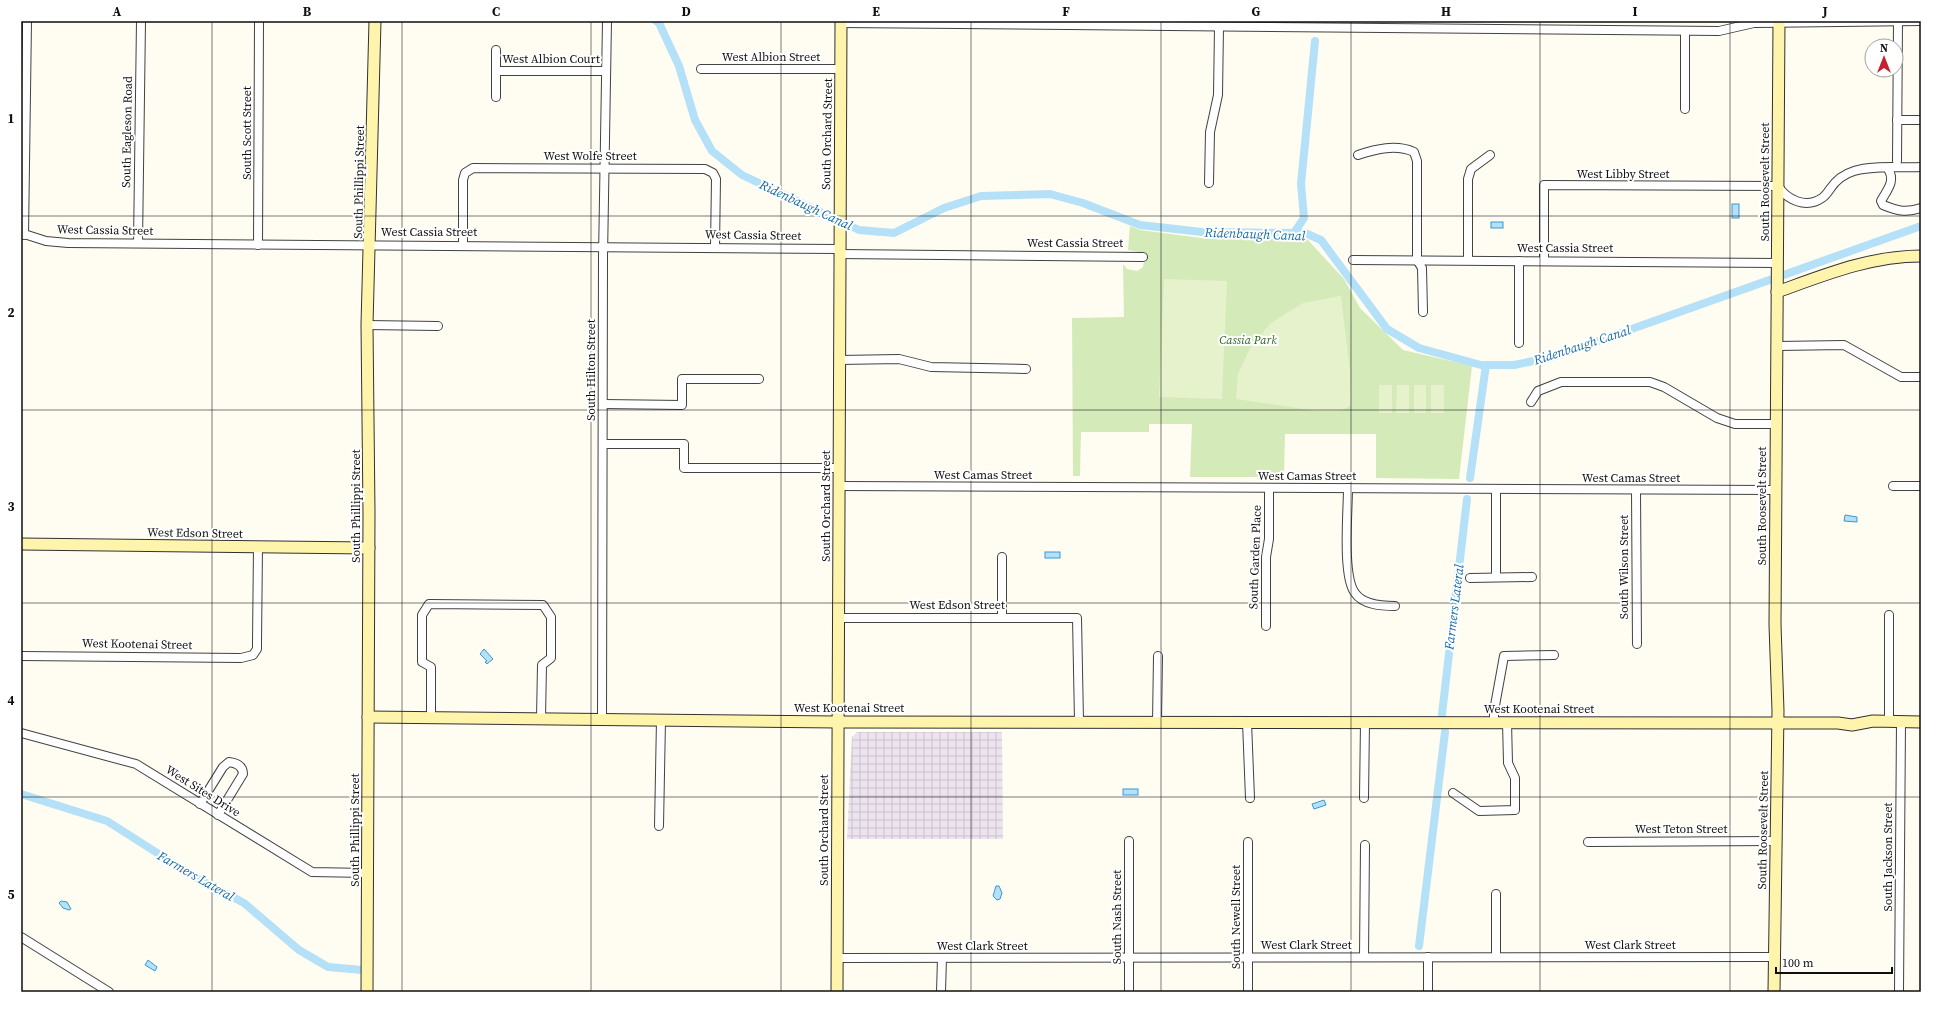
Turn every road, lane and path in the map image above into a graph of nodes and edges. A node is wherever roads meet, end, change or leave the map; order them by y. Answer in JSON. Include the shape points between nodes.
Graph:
{"nodes":[{"id":1,"x":27,"y":21,"type":"edge"},
{"id":2,"x":141,"y":21,"type":"edge"},
{"id":3,"x":259,"y":21,"type":"edge"},
{"id":4,"x":375,"y":21,"type":"edge"},
{"id":5,"x":607,"y":21,"type":"edge"},
{"id":6,"x":1779,"y":21,"type":"edge"},
{"id":7,"x":1898,"y":21,"type":"edge"},
{"id":8,"x":1921,"y":21,"type":"edge"},
{"id":9,"x":841,"y":22,"type":"edge"},
{"id":10,"x":1074,"y":23,"type":"edge"},
{"id":11,"x":1301,"y":24,"type":"edge"},
{"id":12,"x":1405,"y":25,"type":"edge"},
{"id":13,"x":1219,"y":27,"type":"junction"},
{"id":14,"x":1685,"y":31,"type":"junction"},
{"id":15,"x":496,"y":50,"type":"dead end"},
{"id":16,"x":701,"y":69,"type":"dead end"},
{"id":17,"x":840,"y":69,"type":"junction"},
{"id":18,"x":496,"y":71,"type":"junction"},
{"id":19,"x":606,"y":71,"type":"junction"},
{"id":20,"x":496,"y":97,"type":"dead end"},
{"id":21,"x":1685,"y":109,"type":"dead end"},
{"id":22,"x":1897,"y":120,"type":"junction"},
{"id":23,"x":1921,"y":120,"type":"edge"},
{"id":24,"x":1358,"y":155,"type":"dead end"},
{"id":25,"x":1490,"y":155,"type":"dead end"},
{"id":26,"x":1897,"y":161,"type":"dead end"},
{"id":27,"x":1921,"y":167,"type":"edge"},
{"id":28,"x":605,"y":168,"type":"junction"},
{"id":29,"x":1888,"y":169,"type":"junction"},
{"id":30,"x":1209,"y":183,"type":"dead end"},
{"id":31,"x":1778,"y":186,"type":"junction"},
{"id":32,"x":1921,"y":208,"type":"edge"},
{"id":33,"x":22,"y":234,"type":"edge"},
{"id":34,"x":138,"y":243,"type":"junction"},
{"id":35,"x":258,"y":245,"type":"junction"},
{"id":36,"x":463,"y":245,"type":"junction"},
{"id":37,"x":605,"y":245,"type":"junction"},
{"id":38,"x":370,"y":246,"type":"junction"},
{"id":39,"x":715,"y":247,"type":"junction"},
{"id":40,"x":839,"y":252,"type":"junction"},
{"id":41,"x":1921,"y":256,"type":"edge"},
{"id":42,"x":1143,"y":257,"type":"dead end"},
{"id":43,"x":1353,"y":260,"type":"dead end"},
{"id":44,"x":1417,"y":260,"type":"junction"},
{"id":45,"x":1468,"y":260,"type":"junction"},
{"id":46,"x":1519,"y":261,"type":"junction"},
{"id":47,"x":1544,"y":261,"type":"junction"},
{"id":48,"x":1777,"y":278,"type":"junction"},
{"id":49,"x":1422,"y":312,"type":"dead end"},
{"id":50,"x":367,"y":325,"type":"junction"},
{"id":51,"x":438,"y":326,"type":"dead end"},
{"id":52,"x":1519,"y":343,"type":"dead end"},
{"id":53,"x":1777,"y":346,"type":"junction"},
{"id":54,"x":839,"y":360,"type":"junction"},
{"id":55,"x":1026,"y":369,"type":"dead end"},
{"id":56,"x":1921,"y":377,"type":"edge"},
{"id":57,"x":759,"y":379,"type":"dead end"},
{"id":58,"x":1532,"y":402,"type":"dead end"},
{"id":59,"x":603,"y":404,"type":"junction"},
{"id":60,"x":1775,"y":424,"type":"junction"},
{"id":61,"x":603,"y":444,"type":"junction"},
{"id":62,"x":839,"y":468,"type":"junction"},
{"id":63,"x":839,"y":486,"type":"junction"},
{"id":64,"x":1893,"y":486,"type":"dead end"},
{"id":65,"x":1921,"y":486,"type":"edge"},
{"id":66,"x":1269,"y":488,"type":"junction"},
{"id":67,"x":1348,"y":488,"type":"junction"},
{"id":68,"x":1636,"y":490,"type":"junction"},
{"id":69,"x":1776,"y":490,"type":"junction"},
{"id":70,"x":1496,"y":492,"type":"junction"},
{"id":71,"x":21,"y":544,"type":"edge"},
{"id":72,"x":258,"y":547,"type":"junction"},
{"id":73,"x":369,"y":548,"type":"junction"},
{"id":74,"x":1002,"y":557,"type":"dead end"},
{"id":75,"x":1532,"y":577,"type":"dead end"},
{"id":76,"x":1470,"y":578,"type":"dead end"},
{"id":77,"x":1496,"y":578,"type":"junction"},
{"id":78,"x":1395,"y":606,"type":"dead end"},
{"id":79,"x":1889,"y":615,"type":"dead end"},
{"id":80,"x":838,"y":618,"type":"junction"},
{"id":81,"x":1002,"y":618,"type":"junction"},
{"id":82,"x":1266,"y":626,"type":"dead end"},
{"id":83,"x":1637,"y":644,"type":"dead end"},
{"id":84,"x":1554,"y":655,"type":"dead end"},
{"id":85,"x":21,"y":656,"type":"edge"},
{"id":86,"x":1158,"y":656,"type":"dead end"},
{"id":87,"x":368,"y":716,"type":"junction"},
{"id":88,"x":431,"y":717,"type":"junction"},
{"id":89,"x":541,"y":718,"type":"junction"},
{"id":90,"x":602,"y":719,"type":"junction"},
{"id":91,"x":661,"y":720,"type":"junction"},
{"id":92,"x":1079,"y":721,"type":"junction"},
{"id":93,"x":838,"y":722,"type":"junction"},
{"id":94,"x":1157,"y":722,"type":"junction"},
{"id":95,"x":1247,"y":722,"type":"junction"},
{"id":96,"x":1365,"y":722,"type":"junction"},
{"id":97,"x":1494,"y":722,"type":"junction"},
{"id":98,"x":1507,"y":722,"type":"junction"},
{"id":99,"x":1889,"y":722,"type":"junction"},
{"id":100,"x":1901,"y":722,"type":"junction"},
{"id":101,"x":1921,"y":722,"type":"edge"},
{"id":102,"x":1777,"y":723,"type":"junction"},
{"id":103,"x":21,"y":733,"type":"edge"},
{"id":104,"x":1453,"y":793,"type":"dead end"},
{"id":105,"x":1250,"y":798,"type":"dead end"},
{"id":106,"x":1364,"y":798,"type":"dead end"},
{"id":107,"x":200,"y":804,"type":"junction"},
{"id":108,"x":218,"y":815,"type":"junction"},
{"id":109,"x":660,"y":826,"type":"dead end"},
{"id":110,"x":1129,"y":841,"type":"dead end"},
{"id":111,"x":1775,"y":841,"type":"junction"},
{"id":112,"x":1248,"y":842,"type":"dead end"},
{"id":113,"x":1588,"y":842,"type":"dead end"},
{"id":114,"x":1365,"y":845,"type":"dead end"},
{"id":115,"x":367,"y":873,"type":"junction"},
{"id":116,"x":1496,"y":894,"type":"dead end"},
{"id":117,"x":21,"y":937,"type":"edge"},
{"id":118,"x":1129,"y":957,"type":"junction"},
{"id":119,"x":1248,"y":957,"type":"junction"},
{"id":120,"x":1364,"y":957,"type":"junction"},
{"id":121,"x":1428,"y":957,"type":"junction"},
{"id":122,"x":1496,"y":957,"type":"junction"},
{"id":123,"x":1775,"y":957,"type":"junction"},
{"id":124,"x":838,"y":958,"type":"junction"},
{"id":125,"x":942,"y":958,"type":"junction"},
{"id":126,"x":109,"y":992,"type":"edge"},
{"id":127,"x":367,"y":992,"type":"edge"},
{"id":128,"x":837,"y":992,"type":"edge"},
{"id":129,"x":941,"y":992,"type":"edge"},
{"id":130,"x":1129,"y":992,"type":"edge"},
{"id":131,"x":1248,"y":992,"type":"edge"},
{"id":132,"x":1428,"y":992,"type":"edge"},
{"id":133,"x":1774,"y":992,"type":"edge"},
{"id":134,"x":1899,"y":992,"type":"edge"}],
"edges":[{"from":1,"to":33,"type":"street"},
{"from":2,"to":34,"type":"street","name":"South Eagleson Road"},
{"from":3,"to":35,"type":"street","name":"South Scott Street"},
{"from":4,"to":38,"type":"street","name":"South Phillippi Street"},
{"from":5,"to":19,"type":"street","name":"South Hilton Street"},
{"from":6,"to":7,"type":"street"},
{"from":6,"to":14,"type":"street","via":[[1754,22],[1718,31]]},
{"from":6,"to":31,"type":"street","name":"South Roosevelt Street"},
{"from":7,"to":8,"type":"street"},
{"from":7,"to":22,"type":"street"},
{"from":9,"to":10,"type":"street"},
{"from":9,"to":17,"type":"street","name":"South Orchard Street"},
{"from":10,"to":13,"type":"street"},
{"from":11,"to":12,"type":"street"},
{"from":11,"to":13,"type":"street"},
{"from":12,"to":14,"type":"street"},
{"from":13,"to":30,"type":"street","via":[[1218,95],[1210,132]]},
{"from":14,"to":21,"type":"street"},
{"from":15,"to":18,"type":"street","name":"West Albion Court"},
{"from":16,"to":17,"type":"street","name":"West Albion Street"},
{"from":17,"to":40,"type":"street","name":"South Orchard Street"},
{"from":18,"to":19,"type":"street","name":"West Albion Court"},
{"from":18,"to":20,"type":"street","name":"West Albion Court"},
{"from":19,"to":28,"type":"street","name":"South Hilton Street"},
{"from":22,"to":23,"type":"street"},
{"from":22,"to":26,"type":"street"},
{"from":24,"to":44,"type":"street","via":[[1376,149],[1406,149],[1414,152],[1417,160]]},
{"from":25,"to":45,"type":"street","via":[[1471,168],[1468,179]]},
{"from":27,"to":29,"type":"street"},
{"from":28,"to":36,"type":"street","name":"West Wolfe Street","via":[[473,168],[465,173],[463,180]]},
{"from":28,"to":37,"type":"street","name":"South Hilton Street"},
{"from":28,"to":39,"type":"street","name":"West Wolfe Street","via":[[705,169],[713,173],[716,179]]},
{"from":29,"to":31,"type":"street","via":[[1877,167],[1848,173],[1834,184],[1823,198],[1809,202],[1794,201],[1784,195]]},
{"from":29,"to":32,"type":"street","via":[[1893,176],[1881,201],[1883,205],[1909,212]]},
{"from":31,"to":47,"type":"street","name":"West Libby Street","via":[[1544,185]]},
{"from":31,"to":48,"type":"street","name":"South Roosevelt Street"},
{"from":33,"to":34,"type":"street","name":"West Cassia Street","via":[[46,241],[68,243]]},
{"from":34,"to":35,"type":"street","name":"West Cassia Street"},
{"from":35,"to":38,"type":"street","name":"West Cassia Street"},
{"from":36,"to":37,"type":"street","name":"West Cassia Street"},
{"from":36,"to":38,"type":"street","name":"West Cassia Street"},
{"from":37,"to":39,"type":"street","name":"West Cassia Street"},
{"from":37,"to":59,"type":"street","name":"South Hilton Street"},
{"from":38,"to":50,"type":"street","name":"South Phillippi Street"},
{"from":39,"to":40,"type":"street","name":"West Cassia Street"},
{"from":40,"to":42,"type":"street","name":"West Cassia Street"},
{"from":40,"to":54,"type":"street","name":"South Orchard Street"},
{"from":41,"to":48,"type":"street","name":"West Cassia Street","via":[[1875,260]]},
{"from":43,"to":44,"type":"street","name":"West Cassia Street"},
{"from":44,"to":45,"type":"street","name":"West Cassia Street"},
{"from":44,"to":49,"type":"street","via":[[1422,268]]},
{"from":45,"to":46,"type":"street","name":"West Cassia Street"},
{"from":46,"to":47,"type":"street","name":"West Cassia Street"},
{"from":46,"to":52,"type":"street"},
{"from":47,"to":48,"type":"street","name":"West Cassia Street"},
{"from":48,"to":53,"type":"street","name":"South Roosevelt Street"},
{"from":50,"to":51,"type":"street"},
{"from":50,"to":73,"type":"street","name":"South Phillippi Street"},
{"from":53,"to":56,"type":"street","via":[[1844,345],[1901,377]]},
{"from":53,"to":60,"type":"street","name":"South Roosevelt Street"},
{"from":54,"to":55,"type":"street","via":[[899,360],[931,367]]},
{"from":54,"to":62,"type":"street","name":"South Orchard Street"},
{"from":57,"to":59,"type":"street","via":[[682,378],[682,405]]},
{"from":58,"to":60,"type":"street","via":[[1538,391],[1561,382],[1650,382],[1664,387],[1717,418],[1735,424]]},
{"from":59,"to":61,"type":"street","name":"South Hilton Street"},
{"from":60,"to":69,"type":"street","name":"South Roosevelt Street"},
{"from":61,"to":62,"type":"street","via":[[684,444],[684,468]]},
{"from":61,"to":90,"type":"street","name":"South Hilton Street"},
{"from":62,"to":63,"type":"street","name":"South Orchard Street"},
{"from":63,"to":66,"type":"street","name":"West Camas Street"},
{"from":63,"to":80,"type":"street","name":"South Orchard Street"},
{"from":64,"to":65,"type":"street"},
{"from":66,"to":67,"type":"street","name":"West Camas Street"},
{"from":66,"to":82,"type":"street","name":"South Garden Place"},
{"from":67,"to":70,"type":"street","name":"West Camas Street"},
{"from":67,"to":78,"type":"street","via":[[1348,578],[1355,594],[1375,606]]},
{"from":68,"to":69,"type":"street","name":"West Camas Street"},
{"from":68,"to":70,"type":"street","name":"West Camas Street"},
{"from":68,"to":83,"type":"street","name":"South Wilson Street"},
{"from":69,"to":102,"type":"street","name":"South Roosevelt Street"},
{"from":70,"to":77,"type":"street"},
{"from":71,"to":72,"type":"street","name":"West Edson Street"},
{"from":72,"to":73,"type":"street","name":"West Edson Street"},
{"from":72,"to":85,"type":"street","name":"West Kootenai Street","via":[[257,649],[253,655],[241,658]]},
{"from":73,"to":87,"type":"street","name":"South Phillippi Street"},
{"from":74,"to":81,"type":"street"},
{"from":75,"to":77,"type":"street"},
{"from":76,"to":77,"type":"street"},
{"from":79,"to":99,"type":"street"},
{"from":80,"to":81,"type":"street","name":"West Edson Street"},
{"from":80,"to":93,"type":"street","name":"South Orchard Street"},
{"from":81,"to":92,"type":"street","name":"West Edson Street","via":[[1077,618]]},
{"from":84,"to":97,"type":"street","via":[[1504,656]]},
{"from":86,"to":94,"type":"street"},
{"from":87,"to":88,"type":"street","name":"West Kootenai Street"},
{"from":87,"to":115,"type":"street","name":"South Phillippi Street"},
{"from":88,"to":89,"type":"street","name":"West Kootenai Street"},
{"from":88,"to":89,"type":"street","via":[[431,668],[422,662],[422,614],[429,604],[543,604],[551,617],[551,658],[542,665]]},
{"from":89,"to":90,"type":"street","name":"West Kootenai Street"},
{"from":90,"to":91,"type":"street","name":"West Kootenai Street"},
{"from":91,"to":93,"type":"street","name":"West Kootenai Street"},
{"from":91,"to":109,"type":"street"},
{"from":92,"to":93,"type":"street","name":"West Kootenai Street"},
{"from":92,"to":94,"type":"street","name":"West Kootenai Street"},
{"from":93,"to":124,"type":"street","name":"South Orchard Street"},
{"from":94,"to":95,"type":"street","name":"West Kootenai Street"},
{"from":95,"to":96,"type":"street","name":"West Kootenai Street"},
{"from":95,"to":105,"type":"street"},
{"from":96,"to":97,"type":"street","name":"West Kootenai Street"},
{"from":96,"to":106,"type":"street"},
{"from":97,"to":98,"type":"street","name":"West Kootenai Street"},
{"from":98,"to":102,"type":"street","name":"West Kootenai Street"},
{"from":98,"to":104,"type":"street","via":[[1508,763],[1515,778],[1515,810],[1479,811]]},
{"from":99,"to":100,"type":"street","name":"West Kootenai Street"},
{"from":99,"to":102,"type":"street","name":"West Kootenai Street","via":[[1873,721],[1852,725]]},
{"from":100,"to":101,"type":"street","name":"West Kootenai Street"},
{"from":100,"to":134,"type":"street","name":"South Jackson Street"},
{"from":102,"to":111,"type":"street","name":"South Roosevelt Street"},
{"from":103,"to":107,"type":"street","name":"West Sites Drive","via":[[133,763]]},
{"from":107,"to":108,"type":"street","name":"West Sites Drive"},
{"from":107,"to":108,"type":"street","via":[[224,767],[229,762],[238,764],[243,774]]},
{"from":108,"to":115,"type":"street","name":"West Sites Drive","via":[[312,872]]},
{"from":110,"to":118,"type":"street","name":"South Nash Street"},
{"from":111,"to":113,"type":"street","name":"West Teton Street"},
{"from":111,"to":123,"type":"street","name":"South Roosevelt Street"},
{"from":112,"to":119,"type":"street","name":"South Newell Street"},
{"from":114,"to":120,"type":"street"},
{"from":115,"to":127,"type":"street","name":"South Phillippi Street"},
{"from":116,"to":122,"type":"street"},
{"from":117,"to":126,"type":"street"},
{"from":118,"to":119,"type":"street","name":"West Clark Street"},
{"from":118,"to":125,"type":"street","name":"West Clark Street"},
{"from":118,"to":130,"type":"street","name":"South Nash Street"},
{"from":119,"to":120,"type":"street","name":"West Clark Street"},
{"from":119,"to":131,"type":"street","name":"South Newell Street"},
{"from":120,"to":121,"type":"street","name":"West Clark Street"},
{"from":121,"to":122,"type":"street","name":"West Clark Street"},
{"from":121,"to":132,"type":"street"},
{"from":122,"to":123,"type":"street","name":"West Clark Street"},
{"from":123,"to":133,"type":"street","name":"South Roosevelt Street"},
{"from":124,"to":125,"type":"street","name":"West Clark Street"},
{"from":124,"to":128,"type":"street","name":"South Orchard Street"},
{"from":125,"to":129,"type":"street"}]}
